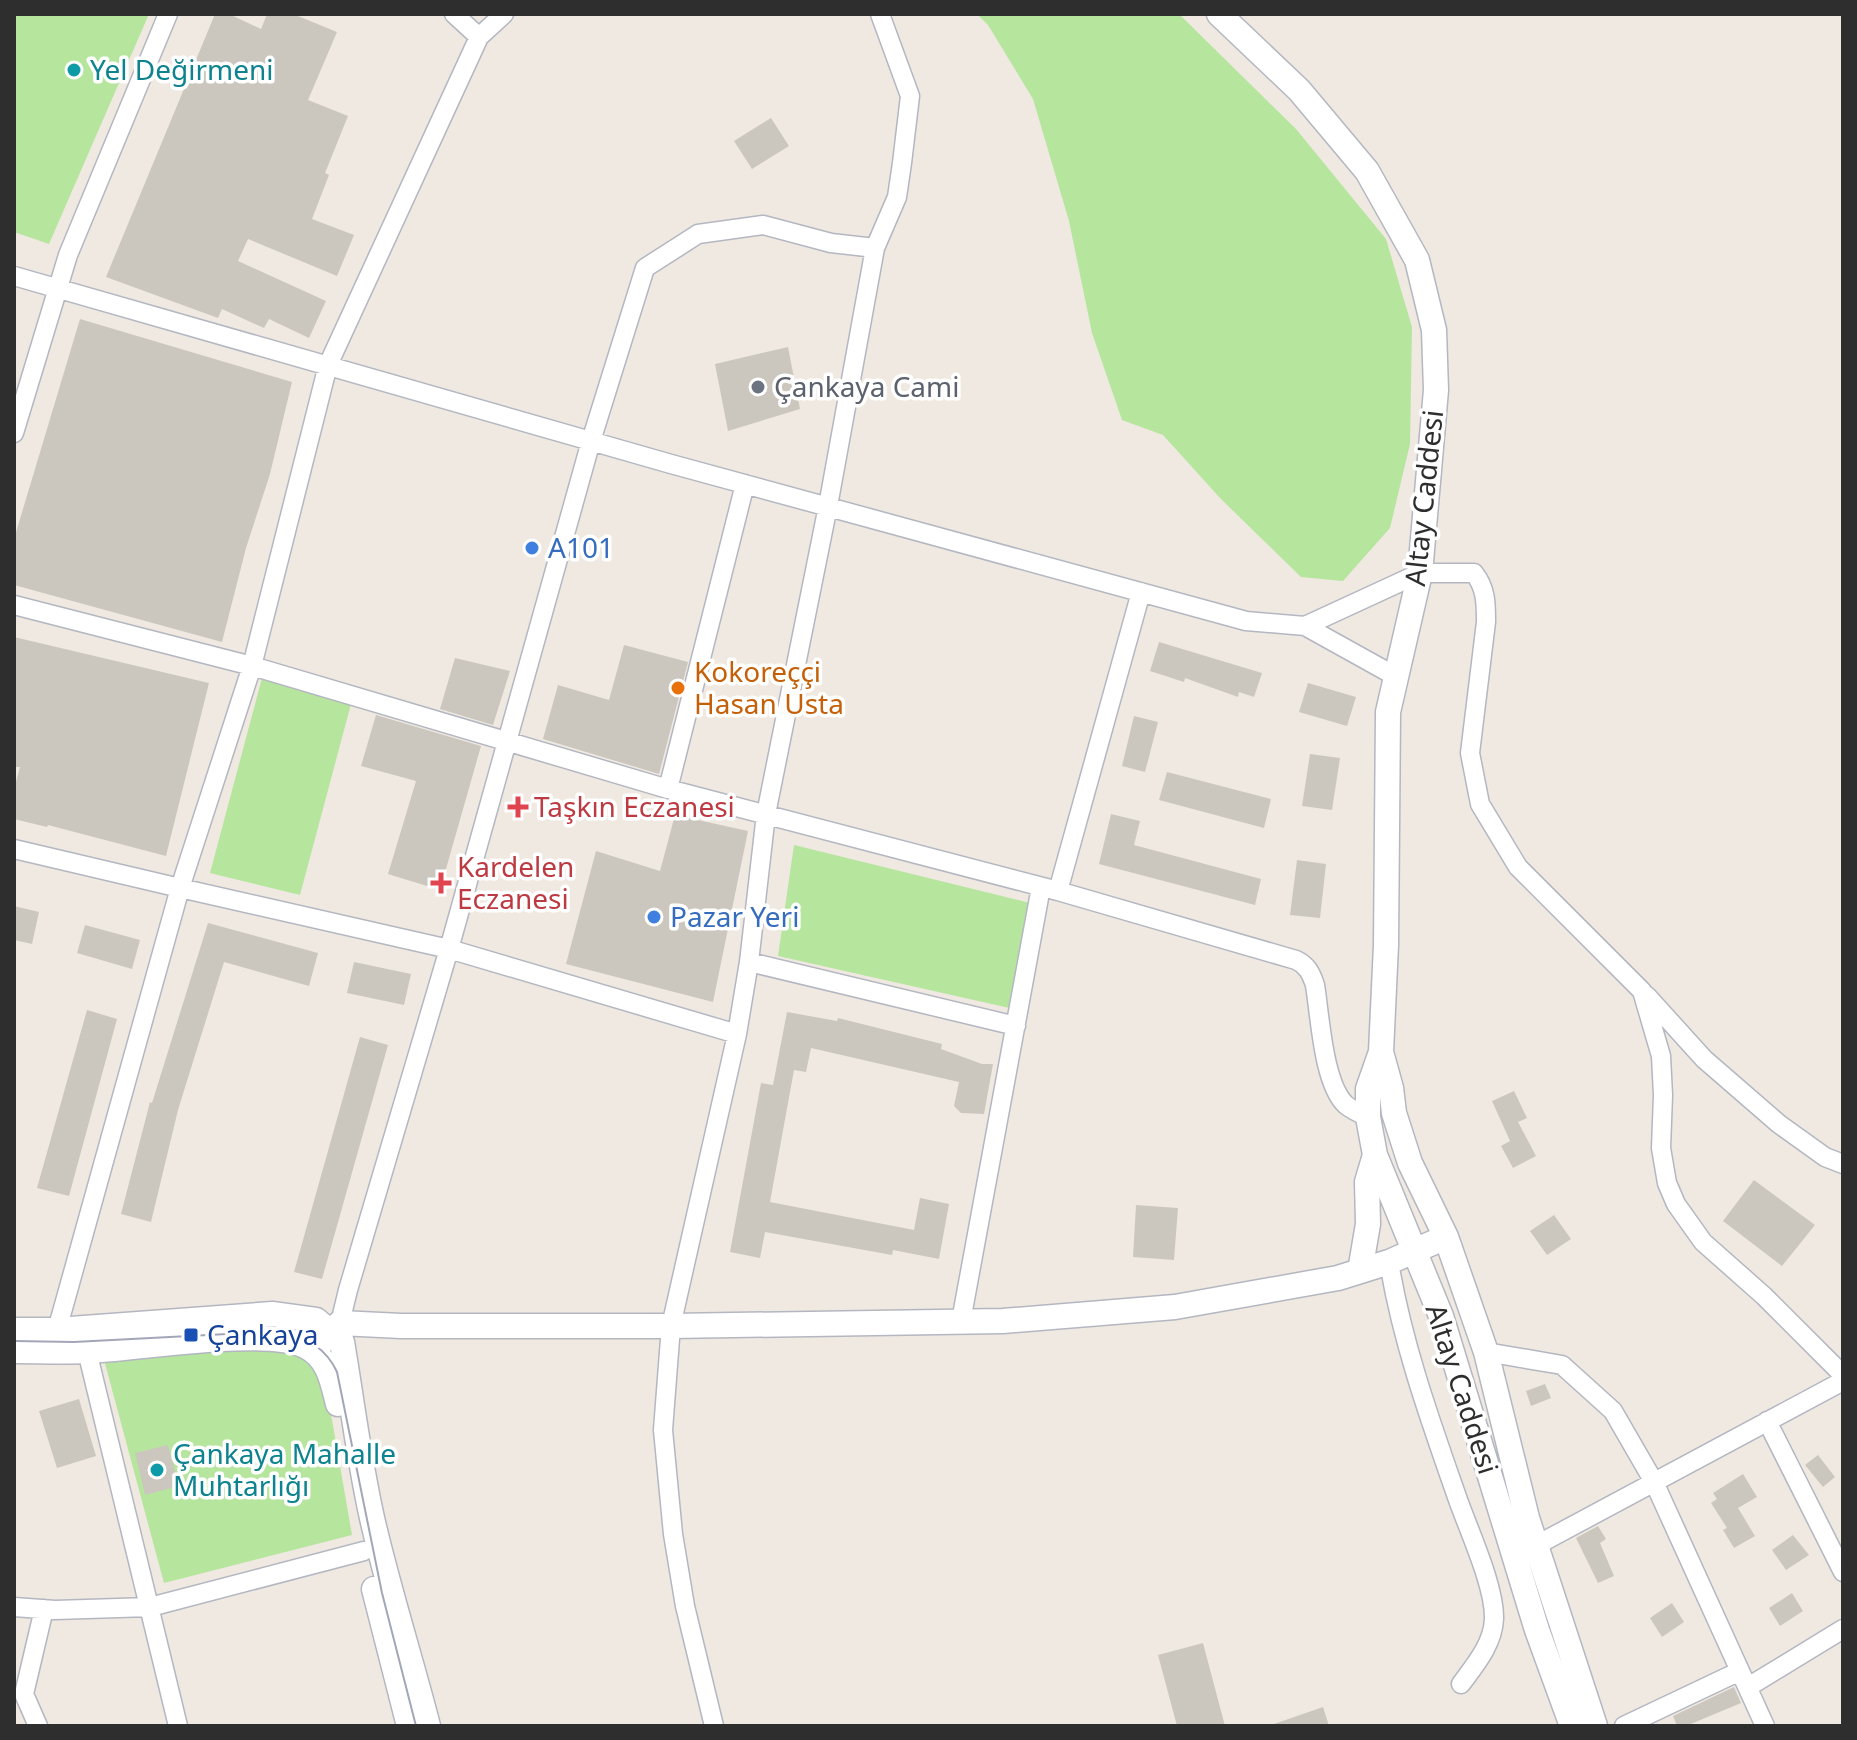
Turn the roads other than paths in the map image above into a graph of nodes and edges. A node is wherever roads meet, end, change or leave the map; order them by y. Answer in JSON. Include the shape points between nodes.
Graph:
{"nodes":[{"id":1,"x":168,"y":14,"type":"edge"},
{"id":2,"x":454,"y":14,"type":"edge"},
{"id":3,"x":504,"y":14,"type":"edge"},
{"id":4,"x":880,"y":14,"type":"edge"},
{"id":5,"x":1219,"y":14,"type":"edge"},
{"id":6,"x":479,"y":37,"type":"junction"},
{"id":7,"x":875,"y":248,"type":"junction"},
{"id":8,"x":14,"y":276,"type":"edge"},
{"id":9,"x":56,"y":289,"type":"junction"},
{"id":10,"x":328,"y":365,"type":"junction"},
{"id":11,"x":14,"y":433,"type":"edge"},
{"id":12,"x":591,"y":441,"type":"junction"},
{"id":13,"x":745,"y":484,"type":"junction"},
{"id":14,"x":828,"y":506,"type":"junction"},
{"id":15,"x":1420,"y":573,"type":"junction"},
{"id":16,"x":1141,"y":592,"type":"junction"},
{"id":17,"x":14,"y":605,"type":"edge"},
{"id":18,"x":1305,"y":626,"type":"junction"},
{"id":19,"x":252,"y":666,"type":"junction"},
{"id":20,"x":1395,"y":676,"type":"junction"},
{"id":21,"x":506,"y":740,"type":"junction"},
{"id":22,"x":668,"y":789,"type":"junction"},
{"id":23,"x":766,"y":814,"type":"junction"},
{"id":24,"x":14,"y":849,"type":"edge"},
{"id":25,"x":180,"y":888,"type":"junction"},
{"id":26,"x":1050,"y":889,"type":"junction"},
{"id":27,"x":449,"y":949,"type":"junction"},
{"id":28,"x":749,"y":962,"type":"junction"},
{"id":29,"x":1642,"y":991,"type":"junction"},
{"id":30,"x":1016,"y":1026,"type":"junction"},
{"id":31,"x":737,"y":1034,"type":"junction"},
{"id":32,"x":1381,"y":1052,"type":"junction"},
{"id":33,"x":1368,"y":1117,"type":"junction"},
{"id":34,"x":1375,"y":1155,"type":"junction"},
{"id":35,"x":1843,"y":1164,"type":"edge"},
{"id":36,"x":1446,"y":1237,"type":"junction"},
{"id":37,"x":1415,"y":1251,"type":"junction"},
{"id":38,"x":1389,"y":1262,"type":"junction"},
{"id":39,"x":1360,"y":1271,"type":"junction"},
{"id":40,"x":961,"y":1321,"type":"junction"},
{"id":41,"x":671,"y":1326,"type":"junction"},
{"id":42,"x":335,"y":1327,"type":"junction"},
{"id":43,"x":14,"y":1330,"type":"edge"},
{"id":44,"x":57,"y":1330,"type":"junction"},
{"id":45,"x":14,"y":1351,"type":"edge"},
{"id":46,"x":87,"y":1351,"type":"junction"},
{"id":47,"x":1486,"y":1352,"type":"junction"},
{"id":48,"x":317,"y":1354,"type":"junction"},
{"id":49,"x":1843,"y":1375,"type":"edge"},
{"id":50,"x":1843,"y":1381,"type":"edge"},
{"id":51,"x":1767,"y":1421,"type":"junction"},
{"id":52,"x":1654,"y":1482,"type":"junction"},
{"id":53,"x":1535,"y":1546,"type":"junction"},
{"id":54,"x":364,"y":1551,"type":"junction"},
{"id":55,"x":1843,"y":1572,"type":"edge"},
{"id":56,"x":14,"y":1607,"type":"edge"},
{"id":57,"x":150,"y":1607,"type":"junction"},
{"id":58,"x":44,"y":1609,"type":"junction"},
{"id":59,"x":1843,"y":1629,"type":"edge"},
{"id":60,"x":1744,"y":1679,"type":"junction"},
{"id":61,"x":1461,"y":1684,"type":"dead end"},
{"id":62,"x":38,"y":1726,"type":"edge"},
{"id":63,"x":178,"y":1726,"type":"edge"},
{"id":64,"x":409,"y":1726,"type":"edge"},
{"id":65,"x":428,"y":1726,"type":"edge"},
{"id":66,"x":714,"y":1726,"type":"edge"},
{"id":67,"x":1572,"y":1726,"type":"edge"},
{"id":68,"x":1595,"y":1726,"type":"edge"},
{"id":69,"x":1624,"y":1726,"type":"edge"},
{"id":70,"x":1765,"y":1726,"type":"edge"}],
"edges":[{"from":1,"to":9,"type":"street"},
{"from":2,"to":6,"type":"street"},
{"from":3,"to":6,"type":"street"},
{"from":4,"to":7,"type":"street","via":[[910,96],[897,197]]},
{"from":5,"to":15,"type":"main road","name":"Altay Caddesi","via":[[1299,90],[1367,171],[1417,260],[1434,330],[1436,390]]},
{"from":6,"to":10,"type":"street"},
{"from":7,"to":12,"type":"street","via":[[763,225],[698,234],[645,268]]},
{"from":7,"to":14,"type":"street"},
{"from":8,"to":9,"type":"street"},
{"from":9,"to":10,"type":"street"},
{"from":9,"to":11,"type":"street"},
{"from":10,"to":12,"type":"street"},
{"from":10,"to":19,"type":"street"},
{"from":12,"to":13,"type":"street"},
{"from":12,"to":21,"type":"street"},
{"from":13,"to":14,"type":"street"},
{"from":13,"to":22,"type":"street"},
{"from":14,"to":16,"type":"street"},
{"from":14,"to":23,"type":"street"},
{"from":15,"to":18,"type":"street"},
{"from":15,"to":20,"type":"main road","name":"Altay Caddesi"},
{"from":15,"to":29,"type":"street","via":[[1474,573],[1486,600],[1470,753],[1480,804],[1518,867]]},
{"from":16,"to":18,"type":"street","via":[[1246,621]]},
{"from":16,"to":26,"type":"street"},
{"from":17,"to":19,"type":"street"},
{"from":18,"to":20,"type":"street"},
{"from":19,"to":21,"type":"street"},
{"from":19,"to":25,"type":"street"},
{"from":20,"to":32,"type":"main road","name":"Altay Caddesi","via":[[1388,712]]},
{"from":21,"to":22,"type":"street"},
{"from":21,"to":27,"type":"street"},
{"from":22,"to":23,"type":"street"},
{"from":23,"to":26,"type":"street"},
{"from":23,"to":28,"type":"street"},
{"from":24,"to":25,"type":"street"},
{"from":25,"to":27,"type":"street"},
{"from":25,"to":44,"type":"street"},
{"from":26,"to":30,"type":"street"},
{"from":26,"to":33,"type":"street","via":[[1304,963],[1315,985],[1330,1077],[1347,1105]]},
{"from":27,"to":31,"type":"street"},
{"from":27,"to":42,"type":"street"},
{"from":28,"to":30,"type":"street"},
{"from":28,"to":31,"type":"street"},
{"from":29,"to":35,"type":"street","via":[[1704,1059],[1779,1124]]},
{"from":29,"to":49,"type":"street","via":[[1661,1056],[1661,1148],[1676,1204],[1703,1242]]},
{"from":30,"to":40,"type":"street"},
{"from":31,"to":41,"type":"street"},
{"from":32,"to":33,"type":"main road","name":"Altay Caddesi","via":[[1368,1089]]},
{"from":32,"to":36,"type":"main road","name":"Altay Caddesi","via":[[1410,1163]]},
{"from":33,"to":34,"type":"main road","name":"Altay Caddesi"},
{"from":34,"to":37,"type":"main road","name":"Altay Caddesi"},
{"from":34,"to":39,"type":"main road","via":[[1367,1182],[1368,1224]]},
{"from":36,"to":37,"type":"main road"},
{"from":36,"to":47,"type":"main road","name":"Altay Caddesi"},
{"from":37,"to":38,"type":"main road"},
{"from":37,"to":67,"type":"main road","name":"Altay Caddesi","via":[[1441,1316],[1537,1630]]},
{"from":38,"to":39,"type":"main road"},
{"from":38,"to":61,"type":"street","via":[[1396,1306],[1436,1439],[1490,1593],[1494,1620],[1486,1649]]},
{"from":39,"to":40,"type":"main road","via":[[1175,1307]]},
{"from":40,"to":41,"type":"main road"},
{"from":41,"to":42,"type":"main road"},
{"from":41,"to":66,"type":"street","via":[[663,1430],[673,1534]]},
{"from":42,"to":44,"type":"main road","via":[[272,1314]]},
{"from":42,"to":48,"type":"main road"},
{"from":42,"to":65,"type":"main road","via":[[389,1594]]},
{"from":43,"to":44,"type":"main road"},
{"from":44,"to":46,"type":"street"},
{"from":45,"to":46,"type":"main road"},
{"from":46,"to":48,"type":"main road","via":[[273,1339],[304,1345]]},
{"from":46,"to":57,"type":"street"},
{"from":47,"to":52,"type":"street","via":[[1562,1365],[1613,1411]]},
{"from":47,"to":53,"type":"main road","name":"Altay Caddesi"},
{"from":48,"to":54,"type":"main road","via":[[330,1370],[336,1394]]},
{"from":50,"to":51,"type":"street"},
{"from":51,"to":52,"type":"street"},
{"from":51,"to":55,"type":"street"},
{"from":52,"to":53,"type":"street"},
{"from":52,"to":60,"type":"street"},
{"from":53,"to":68,"type":"main road","name":"Altay Caddesi"},
{"from":54,"to":57,"type":"street"},
{"from":54,"to":64,"type":"main road"},
{"from":56,"to":58,"type":"street"},
{"from":57,"to":58,"type":"street"},
{"from":57,"to":63,"type":"street"},
{"from":58,"to":62,"type":"street","via":[[24,1694]]},
{"from":59,"to":60,"type":"street"},
{"from":60,"to":69,"type":"street"},
{"from":60,"to":70,"type":"street"}]}
